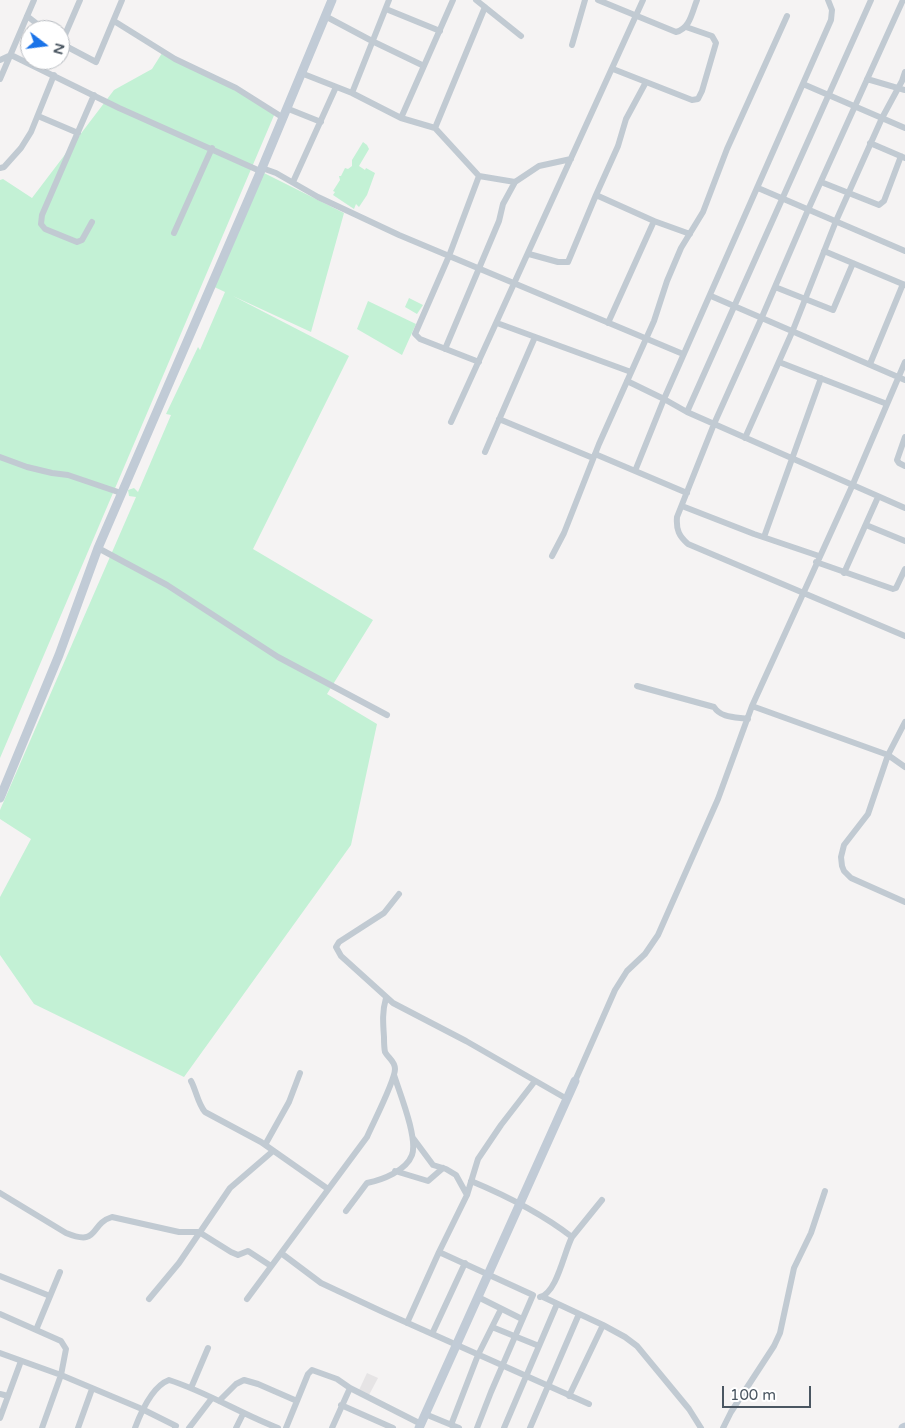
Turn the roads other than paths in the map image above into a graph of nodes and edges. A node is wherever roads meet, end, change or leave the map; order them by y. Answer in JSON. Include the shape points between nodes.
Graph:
{"nodes":[{"id":1,"x":34,"y":0,"type":"edge"},
{"id":2,"x":80,"y":0,"type":"edge"},
{"id":3,"x":122,"y":0,"type":"edge"},
{"id":4,"x":332,"y":0,"type":"edge"},
{"id":5,"x":389,"y":0,"type":"edge"},
{"id":6,"x":453,"y":0,"type":"edge"},
{"id":7,"x":476,"y":0,"type":"edge"},
{"id":8,"x":585,"y":0,"type":"edge"},
{"id":9,"x":598,"y":0,"type":"edge"},
{"id":10,"x":643,"y":0,"type":"edge"},
{"id":11,"x":697,"y":0,"type":"edge"},
{"id":12,"x":828,"y":0,"type":"edge"},
{"id":13,"x":871,"y":0,"type":"edge"},
{"id":14,"x":903,"y":0,"type":"edge"},
{"id":15,"x":484,"y":7,"type":"junction"},
{"id":16,"x":386,"y":9,"type":"junction"},
{"id":17,"x":27,"y":16,"type":"junction"},
{"id":18,"x":325,"y":16,"type":"junction"},
{"id":19,"x":787,"y":16,"type":"dead end"},
{"id":20,"x":636,"y":17,"type":"junction"},
{"id":21,"x":32,"y":20,"type":"edge"},
{"id":22,"x":114,"y":21,"type":"junction"},
{"id":23,"x":70,"y":22,"type":"edge"},
{"id":24,"x":686,"y":27,"type":"junction"},
{"id":25,"x":440,"y":31,"type":"junction"},
{"id":26,"x":522,"y":36,"type":"dead end"},
{"id":27,"x":372,"y":41,"type":"junction"},
{"id":28,"x":572,"y":45,"type":"dead end"},
{"id":29,"x":70,"y":49,"type":"edge"},
{"id":30,"x":11,"y":56,"type":"junction"},
{"id":31,"x":0,"y":60,"type":"edge"},
{"id":32,"x":424,"y":66,"type":"junction"},
{"id":33,"x":613,"y":69,"type":"junction"},
{"id":34,"x":905,"y":72,"type":"edge"},
{"id":35,"x":301,"y":73,"type":"junction"},
{"id":36,"x":54,"y":75,"type":"junction"},
{"id":37,"x":0,"y":78,"type":"edge"},
{"id":38,"x":867,"y":79,"type":"junction"},
{"id":39,"x":646,"y":82,"type":"junction"},
{"id":40,"x":803,"y":84,"type":"junction"},
{"id":41,"x":336,"y":87,"type":"junction"},
{"id":42,"x":898,"y":88,"type":"junction"},
{"id":43,"x":905,"y":90,"type":"edge"},
{"id":44,"x":352,"y":93,"type":"junction"},
{"id":45,"x":94,"y":95,"type":"junction"},
{"id":46,"x":828,"y":95,"type":"junction"},
{"id":47,"x":855,"y":107,"type":"junction"},
{"id":48,"x":284,"y":112,"type":"junction"},
{"id":49,"x":38,"y":116,"type":"junction"},
{"id":50,"x":401,"y":118,"type":"junction"},
{"id":51,"x":882,"y":118,"type":"junction"},
{"id":52,"x":321,"y":122,"type":"junction"},
{"id":53,"x":435,"y":128,"type":"junction"},
{"id":54,"x":905,"y":128,"type":"edge"},
{"id":55,"x":78,"y":133,"type":"junction"},
{"id":56,"x":870,"y":143,"type":"junction"},
{"id":57,"x":212,"y":148,"type":"junction"},
{"id":58,"x":903,"y":157,"type":"edge"},
{"id":59,"x":570,"y":159,"type":"junction"},
{"id":60,"x":0,"y":168,"type":"edge"},
{"id":61,"x":261,"y":169,"type":"junction"},
{"id":62,"x":479,"y":176,"type":"junction"},
{"id":63,"x":293,"y":182,"type":"junction"},
{"id":64,"x":515,"y":182,"type":"junction"},
{"id":65,"x":820,"y":182,"type":"junction"},
{"id":66,"x":758,"y":188,"type":"junction"},
{"id":67,"x":849,"y":193,"type":"junction"},
{"id":68,"x":596,"y":195,"type":"junction"},
{"id":69,"x":781,"y":199,"type":"junction"},
{"id":70,"x":808,"y":210,"type":"junction"},
{"id":71,"x":654,"y":221,"type":"junction"},
{"id":72,"x":836,"y":221,"type":"junction"},
{"id":73,"x":92,"y":222,"type":"dead end"},
{"id":74,"x":174,"y":233,"type":"dead end"},
{"id":75,"x":690,"y":234,"type":"junction"},
{"id":76,"x":824,"y":251,"type":"junction"},
{"id":77,"x":905,"y":251,"type":"edge"},
{"id":78,"x":529,"y":254,"type":"junction"},
{"id":79,"x":449,"y":256,"type":"junction"},
{"id":80,"x":853,"y":263,"type":"junction"},
{"id":81,"x":479,"y":268,"type":"junction"},
{"id":82,"x":515,"y":283,"type":"junction"},
{"id":83,"x":904,"y":285,"type":"edge"},
{"id":84,"x":775,"y":287,"type":"junction"},
{"id":85,"x":711,"y":296,"type":"junction"},
{"id":86,"x":805,"y":300,"type":"junction"},
{"id":87,"x":734,"y":305,"type":"junction"},
{"id":88,"x":762,"y":317,"type":"junction"},
{"id":89,"x":496,"y":323,"type":"junction"},
{"id":90,"x":608,"y":323,"type":"junction"},
{"id":91,"x":793,"y":330,"type":"junction"},
{"id":92,"x":535,"y":337,"type":"junction"},
{"id":93,"x":646,"y":338,"type":"junction"},
{"id":94,"x":445,"y":349,"type":"junction"},
{"id":95,"x":683,"y":354,"type":"junction"},
{"id":96,"x":479,"y":362,"type":"junction"},
{"id":97,"x":779,"y":362,"type":"junction"},
{"id":98,"x":905,"y":362,"type":"edge"},
{"id":99,"x":870,"y":364,"type":"junction"},
{"id":100,"x":631,"y":372,"type":"junction"},
{"id":101,"x":821,"y":378,"type":"junction"},
{"id":102,"x":902,"y":378,"type":"edge"},
{"id":103,"x":627,"y":381,"type":"junction"},
{"id":104,"x":664,"y":399,"type":"junction"},
{"id":105,"x":887,"y":404,"type":"junction"},
{"id":106,"x":687,"y":412,"type":"junction"},
{"id":107,"x":499,"y":419,"type":"junction"},
{"id":108,"x":451,"y":422,"type":"dead end"},
{"id":109,"x":714,"y":424,"type":"junction"},
{"id":110,"x":905,"y":437,"type":"edge"},
{"id":111,"x":745,"y":438,"type":"junction"},
{"id":112,"x":485,"y":452,"type":"dead end"},
{"id":113,"x":594,"y":456,"type":"junction"},
{"id":114,"x":0,"y":457,"type":"edge"},
{"id":115,"x":792,"y":458,"type":"junction"},
{"id":116,"x":905,"y":466,"type":"edge"},
{"id":117,"x":635,"y":471,"type":"junction"},
{"id":118,"x":853,"y":484,"type":"junction"},
{"id":119,"x":122,"y":493,"type":"junction"},
{"id":120,"x":687,"y":493,"type":"junction"},
{"id":121,"x":878,"y":497,"type":"junction"},
{"id":122,"x":682,"y":506,"type":"junction"},
{"id":123,"x":905,"y":508,"type":"edge"},
{"id":124,"x":866,"y":525,"type":"junction"},
{"id":125,"x":764,"y":537,"type":"junction"},
{"id":126,"x":905,"y":541,"type":"edge"},
{"id":127,"x":98,"y":548,"type":"junction"},
{"id":128,"x":552,"y":556,"type":"dead end"},
{"id":129,"x":818,"y":559,"type":"junction"},
{"id":130,"x":905,"y":569,"type":"edge"},
{"id":131,"x":844,"y":573,"type":"junction"},
{"id":132,"x":803,"y":592,"type":"junction"},
{"id":133,"x":905,"y":636,"type":"edge"},
{"id":134,"x":637,"y":686,"type":"dead end"},
{"id":135,"x":752,"y":706,"type":"junction"},
{"id":136,"x":387,"y":716,"type":"dead end"},
{"id":137,"x":748,"y":719,"type":"junction"},
{"id":138,"x":905,"y":722,"type":"edge"},
{"id":139,"x":888,"y":755,"type":"junction"},
{"id":140,"x":905,"y":767,"type":"edge"},
{"id":141,"x":0,"y":798,"type":"edge"},
{"id":142,"x":399,"y":894,"type":"dead end"},
{"id":143,"x":905,"y":902,"type":"edge"},
{"id":144,"x":386,"y":998,"type":"junction"},
{"id":145,"x":300,"y":1072,"type":"dead end"},
{"id":146,"x":394,"y":1074,"type":"junction"},
{"id":147,"x":191,"y":1080,"type":"dead end"},
{"id":148,"x":535,"y":1081,"type":"junction"},
{"id":149,"x":575,"y":1081,"type":"joint"},
{"id":150,"x":567,"y":1099,"type":"junction"},
{"id":151,"x":413,"y":1138,"type":"junction"},
{"id":152,"x":265,"y":1145,"type":"junction"},
{"id":153,"x":273,"y":1150,"type":"junction"},
{"id":154,"x":444,"y":1168,"type":"junction"},
{"id":155,"x":396,"y":1171,"type":"junction"},
{"id":156,"x":471,"y":1181,"type":"junction"},
{"id":157,"x":328,"y":1190,"type":"junction"},
{"id":158,"x":825,"y":1191,"type":"dead end"},
{"id":159,"x":0,"y":1194,"type":"edge"},
{"id":160,"x":467,"y":1195,"type":"junction"},
{"id":161,"x":602,"y":1200,"type":"dead end"},
{"id":162,"x":520,"y":1203,"type":"junction"},
{"id":163,"x":346,"y":1211,"type":"dead end"},
{"id":164,"x":199,"y":1232,"type":"junction"},
{"id":165,"x":572,"y":1237,"type":"junction"},
{"id":166,"x":439,"y":1252,"type":"junction"},
{"id":167,"x":281,"y":1253,"type":"junction"},
{"id":168,"x":465,"y":1263,"type":"junction"},
{"id":169,"x":271,"y":1266,"type":"junction"},
{"id":170,"x":60,"y":1272,"type":"dead end"},
{"id":171,"x":488,"y":1274,"type":"junction"},
{"id":172,"x":0,"y":1276,"type":"edge"},
{"id":173,"x":532,"y":1295,"type":"junction"},
{"id":174,"x":50,"y":1296,"type":"junction"},
{"id":175,"x":478,"y":1297,"type":"junction"},
{"id":176,"x":543,"y":1297,"type":"junction"},
{"id":177,"x":149,"y":1299,"type":"dead end"},
{"id":178,"x":247,"y":1299,"type":"dead end"},
{"id":179,"x":557,"y":1304,"type":"junction"},
{"id":180,"x":501,"y":1309,"type":"junction"},
{"id":181,"x":0,"y":1314,"type":"edge"},
{"id":182,"x":579,"y":1314,"type":"junction"},
{"id":183,"x":522,"y":1319,"type":"junction"},
{"id":184,"x":407,"y":1323,"type":"junction"},
{"id":185,"x":603,"y":1325,"type":"junction"},
{"id":186,"x":492,"y":1327,"type":"junction"},
{"id":187,"x":36,"y":1330,"type":"junction"},
{"id":188,"x":432,"y":1334,"type":"junction"},
{"id":189,"x":514,"y":1337,"type":"junction"},
{"id":190,"x":456,"y":1346,"type":"junction"},
{"id":191,"x":539,"y":1346,"type":"junction"},
{"id":192,"x":208,"y":1348,"type":"dead end"},
{"id":193,"x":0,"y":1353,"type":"edge"},
{"id":194,"x":478,"y":1354,"type":"junction"},
{"id":195,"x":21,"y":1361,"type":"junction"},
{"id":196,"x":502,"y":1366,"type":"junction"},
{"id":197,"x":61,"y":1376,"type":"junction"},
{"id":198,"x":526,"y":1377,"type":"junction"},
{"id":199,"x":548,"y":1387,"type":"junction"},
{"id":200,"x":92,"y":1388,"type":"junction"},
{"id":201,"x":191,"y":1388,"type":"junction"},
{"id":202,"x":350,"y":1388,"type":"junction"},
{"id":203,"x":0,"y":1394,"type":"edge"},
{"id":204,"x":8,"y":1396,"type":"junction"},
{"id":205,"x":569,"y":1396,"type":"junction"},
{"id":206,"x":216,"y":1400,"type":"junction"},
{"id":207,"x":297,"y":1400,"type":"junction"},
{"id":208,"x":589,"y":1404,"type":"dead end"},
{"id":209,"x":342,"y":1405,"type":"junction"},
{"id":210,"x":142,"y":1409,"type":"junction"},
{"id":211,"x":243,"y":1414,"type":"junction"},
{"id":212,"x":425,"y":1414,"type":"junction"},
{"id":213,"x":0,"y":1418,"type":"edge"},
{"id":214,"x":451,"y":1425,"type":"junction"},
{"id":215,"x":420,"y":1426,"type":"edge"},
{"id":216,"x":81,"y":1427,"type":"edge"},
{"id":217,"x":178,"y":1427,"type":"edge"},
{"id":218,"x":42,"y":1428,"type":"edge"},
{"id":219,"x":135,"y":1428,"type":"edge"},
{"id":220,"x":189,"y":1428,"type":"edge"},
{"id":221,"x":236,"y":1428,"type":"edge"},
{"id":222,"x":278,"y":1428,"type":"edge"},
{"id":223,"x":286,"y":1428,"type":"edge"},
{"id":224,"x":332,"y":1428,"type":"edge"},
{"id":225,"x":393,"y":1428,"type":"edge"},
{"id":226,"x":459,"y":1428,"type":"edge"},
{"id":227,"x":477,"y":1428,"type":"edge"},
{"id":228,"x":504,"y":1428,"type":"edge"},
{"id":229,"x":530,"y":1428,"type":"edge"},
{"id":230,"x":701,"y":1428,"type":"edge"},
{"id":231,"x":723,"y":1428,"type":"edge"}],
"edges":[{"from":1,"to":17,"type":"street"},
{"from":2,"to":23,"type":"street"},
{"from":3,"to":22,"type":"street"},
{"from":4,"to":18,"type":"street"},
{"from":5,"to":16,"type":"street"},
{"from":6,"to":25,"type":"street"},
{"from":7,"to":15,"type":"street"},
{"from":8,"to":28,"type":"street"},
{"from":9,"to":20,"type":"street"},
{"from":10,"to":20,"type":"street"},
{"from":11,"to":24,"type":"street"},
{"from":12,"to":40,"type":"street","via":[[831,20]]},
{"from":13,"to":46,"type":"street"},
{"from":14,"to":38,"type":"street"},
{"from":15,"to":26,"type":"street"},
{"from":15,"to":53,"type":"street"},
{"from":16,"to":25,"type":"street"},
{"from":16,"to":27,"type":"street"},
{"from":17,"to":21,"type":"street"},
{"from":17,"to":30,"type":"street"},
{"from":18,"to":27,"type":"street"},
{"from":18,"to":35,"type":"street"},
{"from":19,"to":75,"type":"street","via":[[727,148],[703,212]]},
{"from":20,"to":24,"type":"street","via":[[670,31],[682,31]]},
{"from":20,"to":33,"type":"street"},
{"from":22,"to":29,"type":"street","via":[[96,62]]},
{"from":22,"to":48,"type":"street","via":[[175,58]]},
{"from":24,"to":39,"type":"street","via":[[712,36],[716,43],[698,99],[692,100]]},
{"from":25,"to":32,"type":"street"},
{"from":27,"to":32,"type":"street"},
{"from":27,"to":44,"type":"street"},
{"from":30,"to":31,"type":"street"},
{"from":30,"to":36,"type":"street"},
{"from":30,"to":37,"type":"street"},
{"from":32,"to":50,"type":"street"},
{"from":33,"to":39,"type":"street"},
{"from":33,"to":59,"type":"street"},
{"from":34,"to":42,"type":"street"},
{"from":35,"to":41,"type":"street"},
{"from":35,"to":48,"type":"street"},
{"from":36,"to":45,"type":"street"},
{"from":36,"to":49,"type":"street"},
{"from":38,"to":42,"type":"street"},
{"from":38,"to":47,"type":"street"},
{"from":39,"to":68,"type":"street","via":[[626,118]]},
{"from":40,"to":46,"type":"street"},
{"from":40,"to":66,"type":"street"},
{"from":41,"to":44,"type":"street"},
{"from":41,"to":52,"type":"street"},
{"from":42,"to":43,"type":"street"},
{"from":42,"to":51,"type":"street"},
{"from":44,"to":50,"type":"street"},
{"from":45,"to":55,"type":"street"},
{"from":45,"to":57,"type":"street"},
{"from":46,"to":47,"type":"street"},
{"from":46,"to":69,"type":"street"},
{"from":47,"to":51,"type":"street"},
{"from":47,"to":65,"type":"street"},
{"from":48,"to":52,"type":"street"},
{"from":48,"to":61,"type":"street"},
{"from":49,"to":55,"type":"street"},
{"from":49,"to":60,"type":"street","via":[[21,148]]},
{"from":50,"to":53,"type":"street"},
{"from":51,"to":54,"type":"street"},
{"from":51,"to":56,"type":"street"},
{"from":52,"to":63,"type":"street"},
{"from":53,"to":62,"type":"street"},
{"from":55,"to":73,"type":"street","via":[[41,224],[45,229],[77,242],[82,240]]},
{"from":56,"to":58,"type":"street"},
{"from":56,"to":67,"type":"street"},
{"from":57,"to":61,"type":"street"},
{"from":57,"to":74,"type":"street"},
{"from":58,"to":67,"type":"street","via":[[881,204]]},
{"from":59,"to":64,"type":"street","via":[[539,166]]},
{"from":59,"to":78,"type":"street"},
{"from":61,"to":63,"type":"street"},
{"from":61,"to":119,"type":"street"},
{"from":62,"to":64,"type":"street"},
{"from":62,"to":79,"type":"street"},
{"from":63,"to":79,"type":"street","via":[[374,224]]},
{"from":64,"to":81,"type":"street"},
{"from":65,"to":67,"type":"street"},
{"from":65,"to":70,"type":"street"},
{"from":66,"to":69,"type":"street"},
{"from":66,"to":85,"type":"street"},
{"from":67,"to":72,"type":"street"},
{"from":68,"to":71,"type":"street"},
{"from":68,"to":78,"type":"street","via":[[568,262]]},
{"from":69,"to":70,"type":"street"},
{"from":69,"to":87,"type":"street"},
{"from":70,"to":72,"type":"street"},
{"from":70,"to":84,"type":"street"},
{"from":71,"to":75,"type":"street"},
{"from":71,"to":90,"type":"street"},
{"from":72,"to":76,"type":"street"},
{"from":72,"to":77,"type":"street"},
{"from":75,"to":93,"type":"street","via":[[667,281]]},
{"from":76,"to":80,"type":"street"},
{"from":76,"to":86,"type":"street"},
{"from":78,"to":82,"type":"street"},
{"from":79,"to":81,"type":"street"},
{"from":79,"to":94,"type":"street","via":[[415,332],[420,339]]},
{"from":80,"to":83,"type":"street"},
{"from":80,"to":86,"type":"street","via":[[834,309]]},
{"from":81,"to":82,"type":"street"},
{"from":81,"to":94,"type":"street"},
{"from":82,"to":89,"type":"street"},
{"from":82,"to":90,"type":"street"},
{"from":83,"to":99,"type":"street"},
{"from":84,"to":86,"type":"street"},
{"from":84,"to":88,"type":"street"},
{"from":85,"to":87,"type":"street"},
{"from":85,"to":95,"type":"street"},
{"from":86,"to":91,"type":"street"},
{"from":87,"to":88,"type":"street"},
{"from":87,"to":106,"type":"street"},
{"from":88,"to":91,"type":"street"},
{"from":88,"to":109,"type":"street"},
{"from":89,"to":92,"type":"street"},
{"from":89,"to":96,"type":"street"},
{"from":90,"to":93,"type":"street"},
{"from":91,"to":97,"type":"street"},
{"from":91,"to":99,"type":"street"},
{"from":92,"to":100,"type":"street"},
{"from":92,"to":107,"type":"street"},
{"from":93,"to":95,"type":"street"},
{"from":93,"to":100,"type":"street"},
{"from":94,"to":96,"type":"street"},
{"from":95,"to":104,"type":"street"},
{"from":96,"to":108,"type":"street"},
{"from":97,"to":101,"type":"street"},
{"from":97,"to":111,"type":"street"},
{"from":98,"to":102,"type":"street"},
{"from":99,"to":102,"type":"street"},
{"from":100,"to":103,"type":"street"},
{"from":101,"to":105,"type":"street"},
{"from":101,"to":115,"type":"street"},
{"from":102,"to":105,"type":"street"},
{"from":103,"to":104,"type":"street"},
{"from":103,"to":113,"type":"street"},
{"from":104,"to":106,"type":"street"},
{"from":104,"to":117,"type":"street"},
{"from":105,"to":118,"type":"street"},
{"from":106,"to":109,"type":"street"},
{"from":107,"to":112,"type":"street"},
{"from":107,"to":113,"type":"street"},
{"from":109,"to":111,"type":"street"},
{"from":109,"to":120,"type":"street"},
{"from":110,"to":116,"type":"street","via":[[898,460]]},
{"from":111,"to":115,"type":"street"},
{"from":113,"to":117,"type":"street"},
{"from":113,"to":128,"type":"street"},
{"from":114,"to":119,"type":"street"},
{"from":115,"to":118,"type":"street"},
{"from":115,"to":125,"type":"street"},
{"from":117,"to":120,"type":"street"},
{"from":118,"to":121,"type":"street"},
{"from":118,"to":129,"type":"street"},
{"from":119,"to":127,"type":"street"},
{"from":120,"to":122,"type":"street"},
{"from":121,"to":123,"type":"street"},
{"from":121,"to":124,"type":"street"},
{"from":122,"to":125,"type":"street"},
{"from":122,"to":132,"type":"street","via":[[676,528],[688,544]]},
{"from":124,"to":126,"type":"street"},
{"from":124,"to":131,"type":"street"},
{"from":125,"to":129,"type":"street"},
{"from":127,"to":136,"type":"street","via":[[167,585],[278,657]]},
{"from":127,"to":141,"type":"street","via":[[59,655]]},
{"from":129,"to":131,"type":"street"},
{"from":129,"to":132,"type":"street"},
{"from":130,"to":131,"type":"street","via":[[894,589]]},
{"from":132,"to":133,"type":"street"},
{"from":132,"to":135,"type":"street"},
{"from":134,"to":137,"type":"street","via":[[714,707],[724,716]]},
{"from":135,"to":137,"type":"street"},
{"from":135,"to":139,"type":"street"},
{"from":137,"to":149,"type":"street","via":[[718,799],[658,935],[615,990]]},
{"from":138,"to":139,"type":"street"},
{"from":139,"to":140,"type":"street"},
{"from":139,"to":143,"type":"street","via":[[868,814],[844,845],[841,857],[844,871],[851,878]]},
{"from":142,"to":144,"type":"street","via":[[384,913],[336,947],[341,956]]},
{"from":144,"to":146,"type":"street","via":[[382,1020],[386,1054],[394,1064]]},
{"from":144,"to":148,"type":"street"},
{"from":145,"to":152,"type":"street","via":[[289,1102]]},
{"from":146,"to":151,"type":"street"},
{"from":146,"to":157,"type":"street","via":[[367,1137]]},
{"from":147,"to":152,"type":"street","via":[[204,1112]]},
{"from":148,"to":150,"type":"street"},
{"from":148,"to":156,"type":"street","via":[[484,1149]]},
{"from":149,"to":150,"type":"street"},
{"from":150,"to":162,"type":"street"},
{"from":151,"to":154,"type":"street","via":[[433,1165]]},
{"from":151,"to":155,"type":"street","via":[[412,1155],[406,1165]]},
{"from":152,"to":153,"type":"street"},
{"from":153,"to":157,"type":"street"},
{"from":153,"to":164,"type":"street","via":[[230,1188]]},
{"from":154,"to":155,"type":"street","via":[[428,1181]]},
{"from":154,"to":160,"type":"street","via":[[456,1175]]},
{"from":155,"to":163,"type":"street","via":[[382,1180],[367,1183]]},
{"from":156,"to":160,"type":"street"},
{"from":156,"to":162,"type":"street"},
{"from":157,"to":167,"type":"street"},
{"from":158,"to":231,"type":"street","via":[[811,1233],[794,1268],[780,1333]]},
{"from":159,"to":164,"type":"street","via":[[78,1237],[91,1236],[112,1217],[179,1232]]},
{"from":160,"to":166,"type":"street"},
{"from":161,"to":165,"type":"street"},
{"from":162,"to":165,"type":"street"},
{"from":162,"to":171,"type":"street"},
{"from":164,"to":169,"type":"street","via":[[238,1255],[248,1251]]},
{"from":164,"to":177,"type":"street"},
{"from":165,"to":176,"type":"street","via":[[557,1276]]},
{"from":166,"to":168,"type":"street"},
{"from":166,"to":184,"type":"street"},
{"from":167,"to":169,"type":"street"},
{"from":167,"to":184,"type":"street","via":[[321,1283]]},
{"from":168,"to":171,"type":"street"},
{"from":168,"to":188,"type":"street"},
{"from":169,"to":178,"type":"street"},
{"from":170,"to":174,"type":"street"},
{"from":171,"to":173,"type":"street"},
{"from":171,"to":175,"type":"street"},
{"from":172,"to":174,"type":"street"},
{"from":173,"to":176,"type":"street"},
{"from":173,"to":183,"type":"street"},
{"from":174,"to":187,"type":"street"},
{"from":175,"to":180,"type":"street"},
{"from":175,"to":190,"type":"street"},
{"from":176,"to":179,"type":"street"},
{"from":179,"to":182,"type":"street"},
{"from":179,"to":191,"type":"street"},
{"from":180,"to":183,"type":"street"},
{"from":180,"to":186,"type":"street"},
{"from":181,"to":187,"type":"street"},
{"from":182,"to":185,"type":"street"},
{"from":182,"to":199,"type":"street"},
{"from":183,"to":189,"type":"street"},
{"from":184,"to":188,"type":"street"},
{"from":185,"to":205,"type":"street"},
{"from":185,"to":230,"type":"street","via":[[637,1346]]},
{"from":186,"to":189,"type":"street"},
{"from":186,"to":194,"type":"street"},
{"from":187,"to":197,"type":"street","via":[[64,1345]]},
{"from":188,"to":190,"type":"street"},
{"from":189,"to":191,"type":"street"},
{"from":189,"to":196,"type":"street"},
{"from":190,"to":194,"type":"street"},
{"from":190,"to":212,"type":"street"},
{"from":191,"to":198,"type":"street"},
{"from":192,"to":201,"type":"street"},
{"from":193,"to":195,"type":"street"},
{"from":194,"to":196,"type":"street"},
{"from":194,"to":214,"type":"street"},
{"from":195,"to":197,"type":"street"},
{"from":195,"to":204,"type":"street"},
{"from":196,"to":198,"type":"street"},
{"from":196,"to":227,"type":"street"},
{"from":197,"to":200,"type":"street"},
{"from":197,"to":218,"type":"street"},
{"from":198,"to":199,"type":"street"},
{"from":198,"to":228,"type":"street"},
{"from":199,"to":205,"type":"street"},
{"from":199,"to":229,"type":"street"},
{"from":200,"to":210,"type":"street"},
{"from":200,"to":216,"type":"street"},
{"from":201,"to":206,"type":"street"},
{"from":201,"to":210,"type":"street","via":[[169,1380],[162,1383]]},
{"from":202,"to":207,"type":"street","via":[[337,1378],[312,1370]]},
{"from":202,"to":209,"type":"street"},
{"from":202,"to":215,"type":"street"},
{"from":203,"to":204,"type":"street"},
{"from":204,"to":213,"type":"street"},
{"from":205,"to":208,"type":"street"},
{"from":206,"to":207,"type":"street","via":[[244,1380]]},
{"from":206,"to":211,"type":"street"},
{"from":206,"to":220,"type":"street"},
{"from":207,"to":223,"type":"street"},
{"from":209,"to":224,"type":"street"},
{"from":209,"to":225,"type":"street"},
{"from":210,"to":217,"type":"street"},
{"from":210,"to":219,"type":"street"},
{"from":211,"to":221,"type":"street"},
{"from":211,"to":222,"type":"street"},
{"from":212,"to":214,"type":"street"},
{"from":212,"to":215,"type":"street"},
{"from":214,"to":226,"type":"street"}]}
